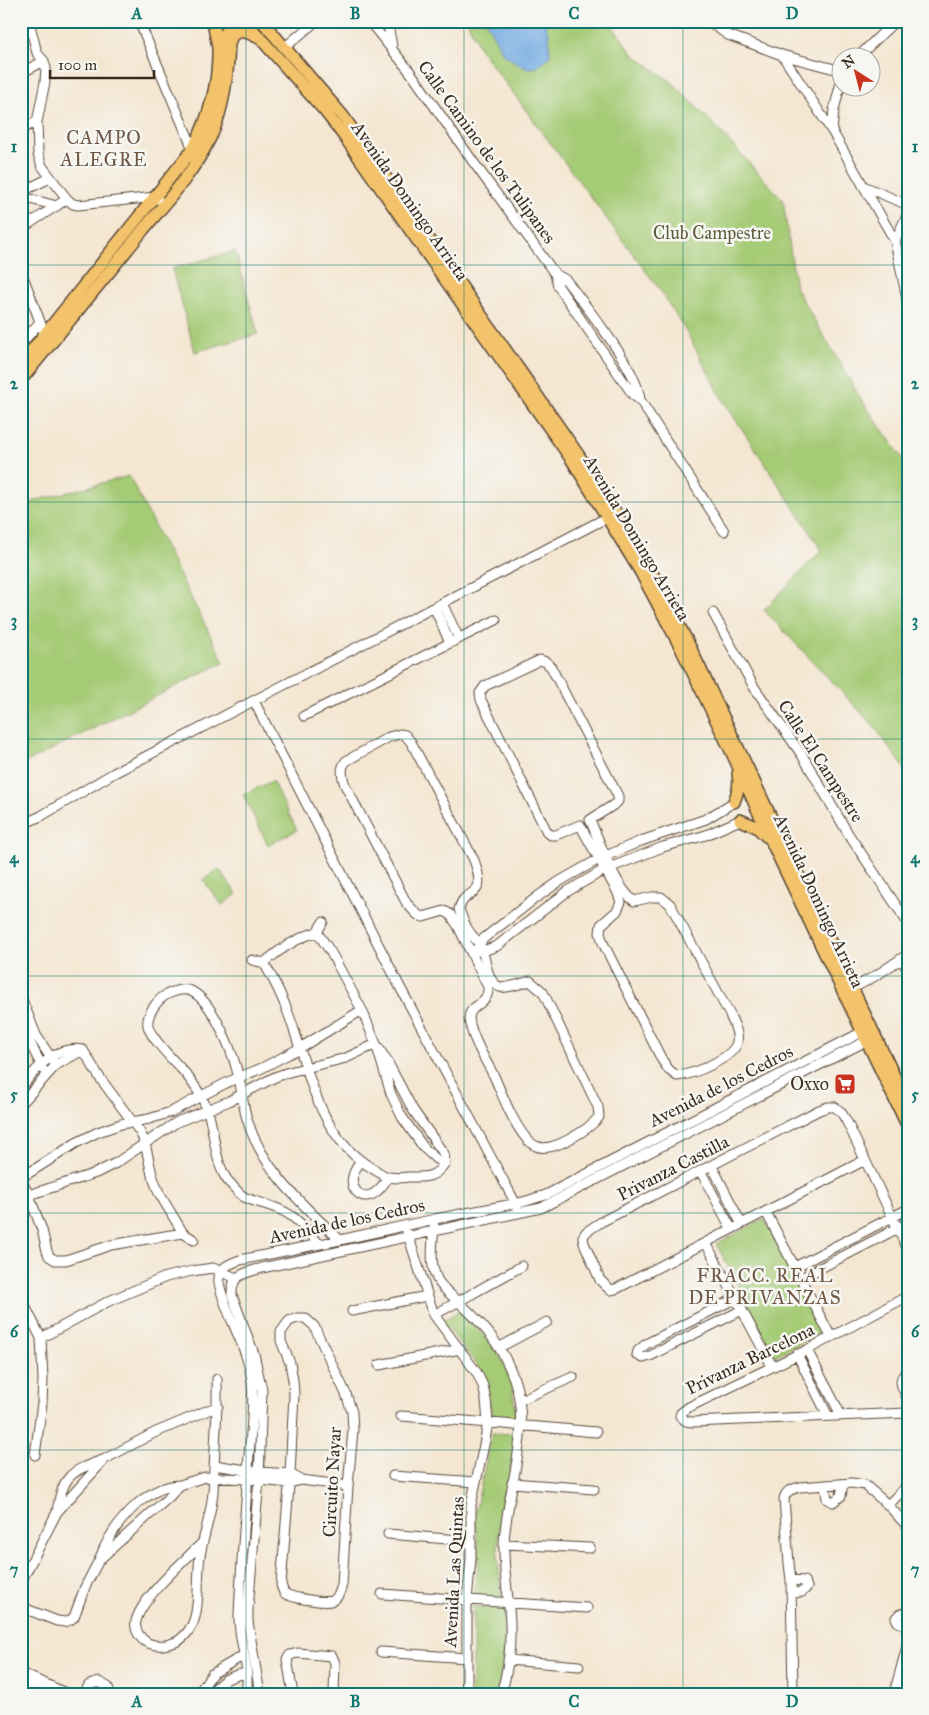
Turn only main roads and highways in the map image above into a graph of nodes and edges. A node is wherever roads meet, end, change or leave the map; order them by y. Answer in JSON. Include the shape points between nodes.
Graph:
{"nodes":[{"id":1,"x":213,"y":21,"type":"edge"},
{"id":2,"x":222,"y":21,"type":"edge"},
{"id":3,"x":262,"y":21,"type":"edge"},
{"id":4,"x":246,"y":23,"type":"edge"},
{"id":5,"x":271,"y":32,"type":"junction"},
{"id":6,"x":224,"y":33,"type":"junction"},
{"id":7,"x":261,"y":39,"type":"junction"},
{"id":8,"x":218,"y":48,"type":"junction"},
{"id":9,"x":284,"y":48,"type":"junction"},
{"id":10,"x":275,"y":56,"type":"junction"},
{"id":11,"x":222,"y":62,"type":"junction"},
{"id":12,"x":160,"y":200,"type":"junction"},
{"id":13,"x":437,"y":262,"type":"junction"},
{"id":14,"x":21,"y":364,"type":"edge"},
{"id":15,"x":21,"y":380,"type":"edge"},
{"id":16,"x":685,"y":646,"type":"junction"},
{"id":17,"x":733,"y":755,"type":"junction"},
{"id":18,"x":757,"y":798,"type":"junction"},
{"id":19,"x":773,"y":845,"type":"junction"},
{"id":20,"x":848,"y":991,"type":"junction"},
{"id":21,"x":869,"y":1034,"type":"junction"},
{"id":22,"x":908,"y":1105,"type":"edge"},
{"id":23,"x":908,"y":1127,"type":"edge"}],
"edges":[{"from":1,"to":8,"type":"main road"},
{"from":2,"to":6,"type":"main road"},
{"from":3,"to":5,"type":"main road","name":"Avenida Domingo Arrieta"},
{"from":4,"to":5,"type":"main road"},
{"from":4,"to":6,"type":"main road","via":[[235,24]]},
{"from":4,"to":7,"type":"main road","name":"Avenida Domingo Arrieta"},
{"from":5,"to":9,"type":"main road","name":"Avenida Domingo Arrieta"},
{"from":6,"to":8,"type":"main road"},
{"from":6,"to":11,"type":"main road"},
{"from":7,"to":10,"type":"main road","name":"Avenida Domingo Arrieta"},
{"from":7,"to":11,"type":"main road","via":[[244,32],[233,35]]},
{"from":8,"to":11,"type":"main road"},
{"from":9,"to":10,"type":"main road"},
{"from":9,"to":13,"type":"main road","name":"Avenida Domingo Arrieta","via":[[342,116]]},
{"from":10,"to":13,"type":"main road","name":"Avenida Domingo Arrieta","via":[[324,110]]},
{"from":11,"to":12,"type":"main road","via":[[207,119],[193,149]]},
{"from":11,"to":12,"type":"main road","via":[[224,96],[214,129],[193,167]]},
{"from":12,"to":14,"type":"main road"},
{"from":12,"to":15,"type":"main road"},
{"from":13,"to":16,"type":"main road","name":"Avenida Domingo Arrieta","via":[[612,515]]},
{"from":16,"to":17,"type":"main road","name":"Avenida Domingo Arrieta"},
{"from":16,"to":18,"type":"main road","name":"Avenida Domingo Arrieta"},
{"from":17,"to":18,"type":"main road","name":"Avenida Domingo Arrieta"},
{"from":17,"to":18,"type":"main road","via":[[740,783],[732,803]]},
{"from":18,"to":19,"type":"main road","name":"Avenida Domingo Arrieta"},
{"from":18,"to":19,"type":"main road","via":[[739,821],[756,827]]},
{"from":18,"to":20,"type":"main road","name":"Avenida Domingo Arrieta"},
{"from":19,"to":20,"type":"main road","name":"Avenida Domingo Arrieta"},
{"from":20,"to":21,"type":"main road","name":"Avenida Domingo Arrieta"},
{"from":21,"to":22,"type":"main road","name":"Avenida Domingo Arrieta"},
{"from":21,"to":23,"type":"main road","name":"Avenida Domingo Arrieta"}]}
